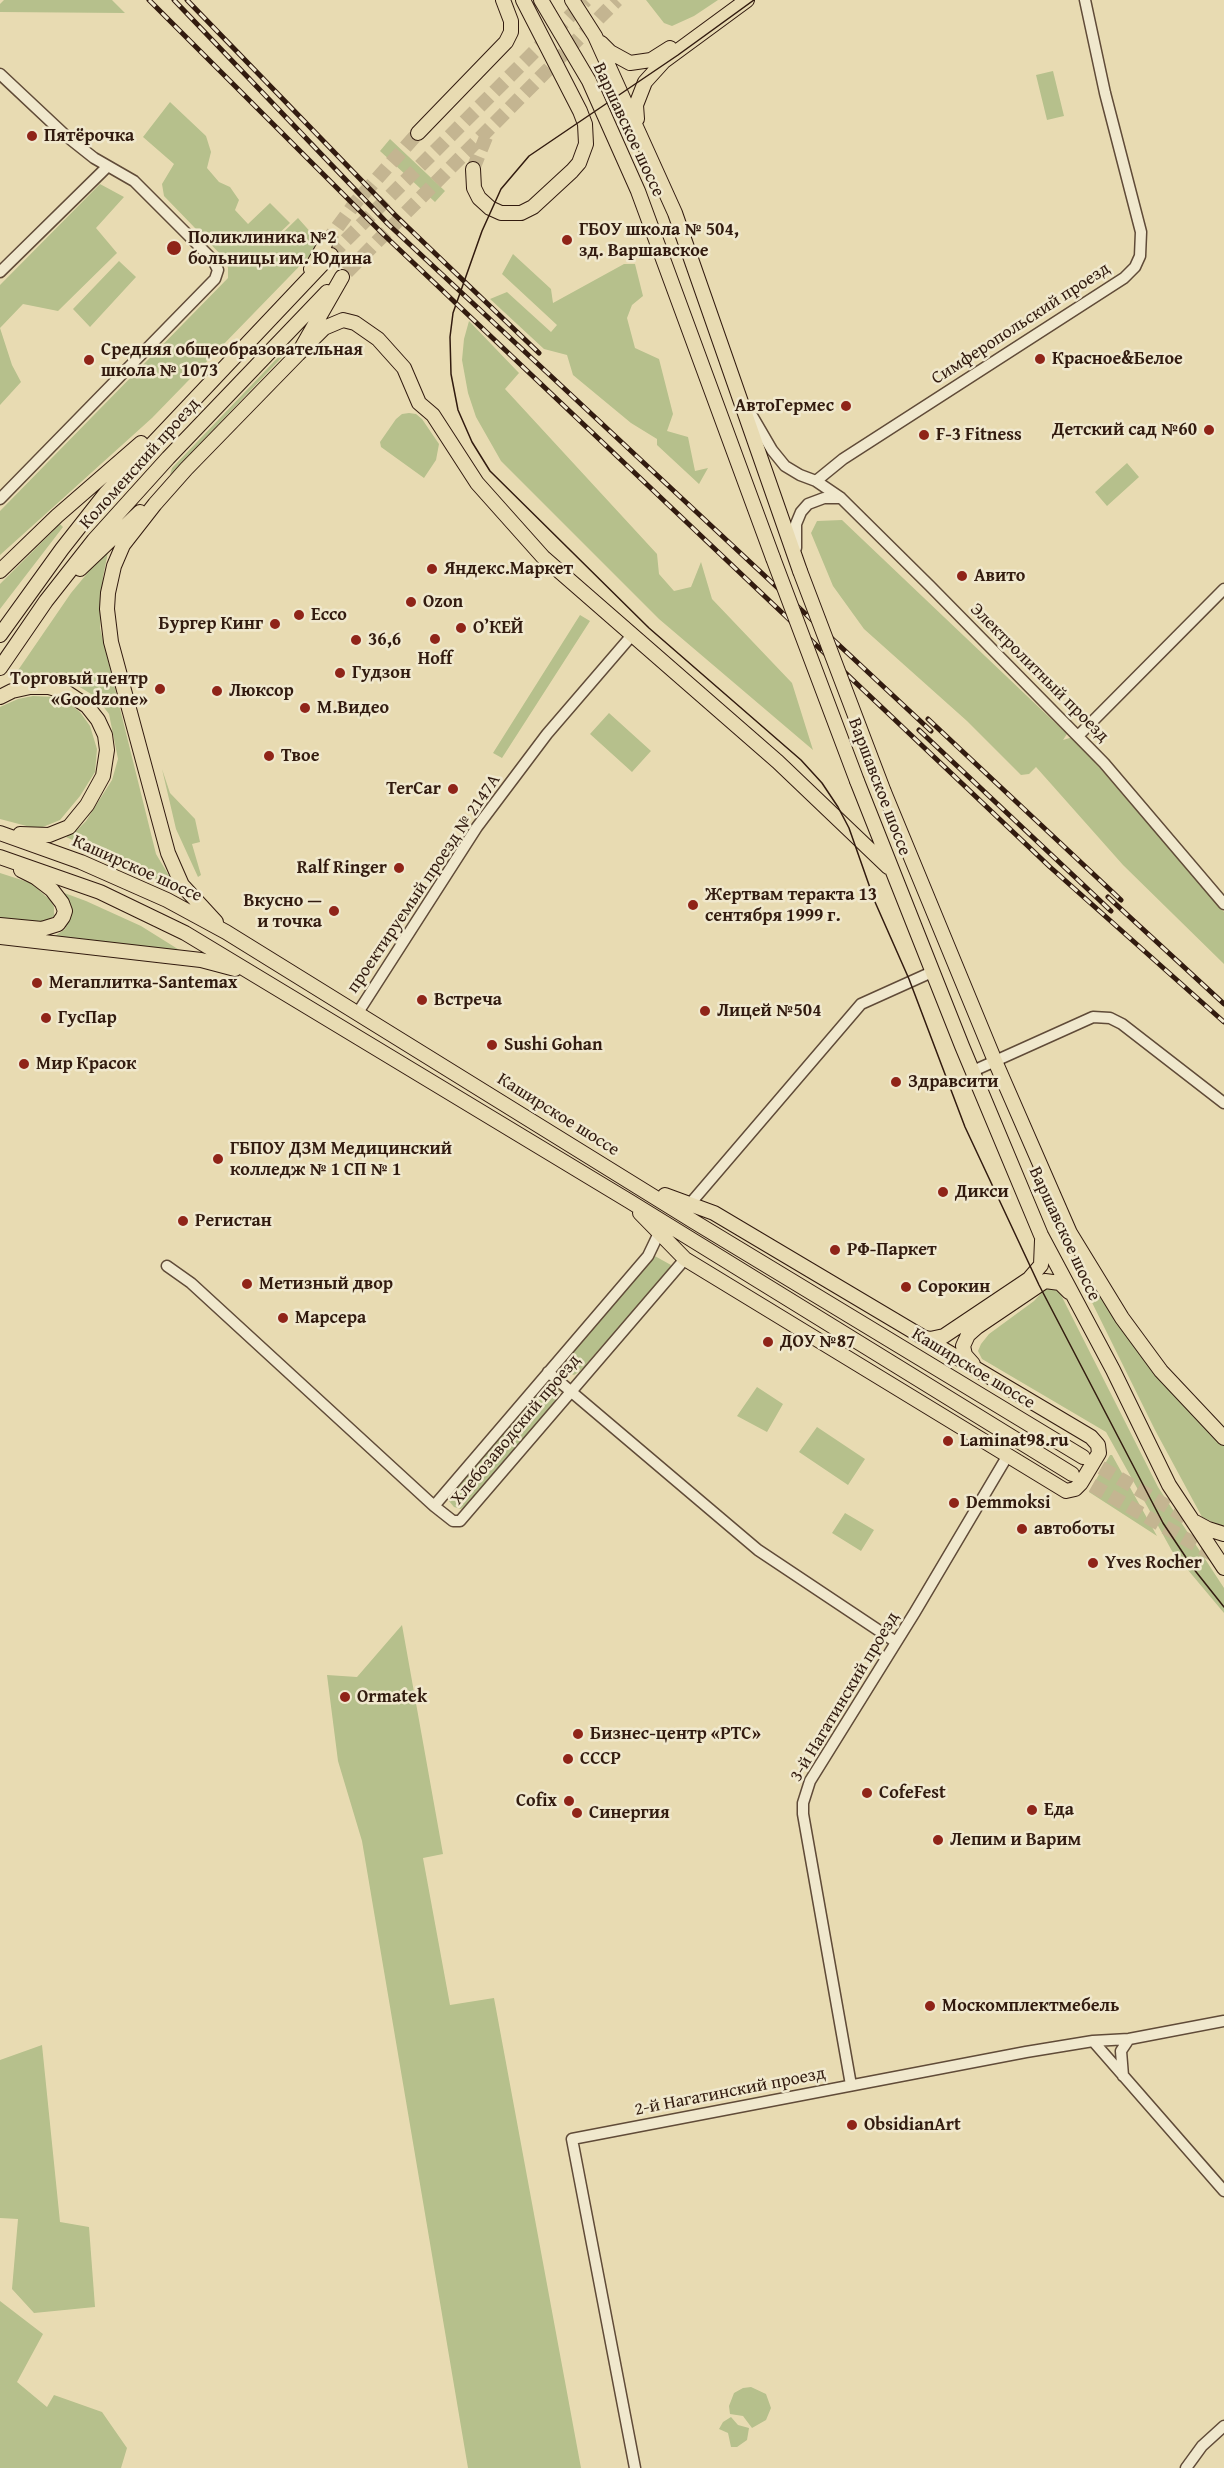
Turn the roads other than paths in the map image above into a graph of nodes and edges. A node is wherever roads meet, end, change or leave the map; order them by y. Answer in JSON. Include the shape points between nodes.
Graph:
{"nodes":[{"id":1,"x":503,"y":0,"type":"edge"},
{"id":2,"x":523,"y":0,"type":"edge"},
{"id":3,"x":541,"y":0,"type":"edge"},
{"id":4,"x":572,"y":0,"type":"edge"},
{"id":5,"x":734,"y":0,"type":"edge"},
{"id":6,"x":747,"y":0,"type":"edge"},
{"id":7,"x":1085,"y":0,"type":"edge"},
{"id":8,"x":595,"y":36,"type":"junction"},
{"id":9,"x":0,"y":74,"type":"edge"},
{"id":10,"x":638,"y":128,"type":"junction"},
{"id":11,"x":418,"y":134,"type":"tunnel mouth"},
{"id":12,"x":108,"y":166,"type":"junction"},
{"id":13,"x":473,"y":169,"type":"tunnel mouth"},
{"id":14,"x":328,"y":250,"type":"tunnel mouth"},
{"id":15,"x":0,"y":272,"type":"edge"},
{"id":16,"x":298,"y":354,"type":"junction"},
{"id":17,"x":733,"y":384,"type":"junction"},
{"id":18,"x":195,"y":397,"type":"junction"},
{"id":19,"x":186,"y":469,"type":"junction"},
{"id":20,"x":816,"y":481,"type":"junction"},
{"id":21,"x":841,"y":498,"type":"junction"},
{"id":22,"x":0,"y":499,"type":"edge"},
{"id":23,"x":799,"y":568,"type":"junction"},
{"id":24,"x":0,"y":571,"type":"edge"},
{"id":25,"x":1224,"y":590,"type":"edge"},
{"id":26,"x":46,"y":601,"type":"junction"},
{"id":27,"x":633,"y":634,"type":"junction"},
{"id":28,"x":0,"y":635,"type":"edge"},
{"id":29,"x":0,"y":668,"type":"edge"},
{"id":30,"x":0,"y":697,"type":"edge"},
{"id":31,"x":1078,"y":736,"type":"junction"},
{"id":32,"x":0,"y":832,"type":"edge"},
{"id":33,"x":0,"y":859,"type":"edge"},
{"id":34,"x":891,"y":871,"type":"junction"},
{"id":35,"x":1224,"y":904,"type":"edge"},
{"id":36,"x":0,"y":925,"type":"edge"},
{"id":37,"x":226,"y":932,"type":"junction"},
{"id":38,"x":0,"y":938,"type":"edge"},
{"id":39,"x":932,"y":972,"type":"junction"},
{"id":40,"x":252,"y":973,"type":"junction"},
{"id":41,"x":357,"y":1014,"type":"junction"},
{"id":42,"x":995,"y":1061,"type":"junction"},
{"id":43,"x":973,"y":1071,"type":"junction"},
{"id":44,"x":1224,"y":1102,"type":"edge"},
{"id":45,"x":632,"y":1182,"type":"junction"},
{"id":46,"x":628,"y":1201,"type":"junction"},
{"id":47,"x":689,"y":1205,"type":"junction"},
{"id":48,"x":659,"y":1233,"type":"junction"},
{"id":49,"x":1041,"y":1234,"type":"junction"},
{"id":50,"x":685,"y":1259,"type":"junction"},
{"id":51,"x":167,"y":1266,"type":"dead end"},
{"id":52,"x":1072,"y":1295,"type":"junction"},
{"id":53,"x":916,"y":1334,"type":"junction"},
{"id":54,"x":979,"y":1370,"type":"junction"},
{"id":55,"x":548,"y":1372,"type":"junction"},
{"id":56,"x":571,"y":1391,"type":"junction"},
{"id":57,"x":1224,"y":1438,"type":"edge"},
{"id":58,"x":1008,"y":1455,"type":"junction"},
{"id":59,"x":1083,"y":1457,"type":"tunnel mouth"},
{"id":60,"x":1072,"y":1474,"type":"tunnel mouth"},
{"id":61,"x":434,"y":1506,"type":"junction"},
{"id":62,"x":1193,"y":1521,"type":"junction"},
{"id":63,"x":1224,"y":1534,"type":"edge"},
{"id":64,"x":1224,"y":1568,"type":"edge"},
{"id":65,"x":896,"y":1642,"type":"junction"},
{"id":66,"x":1224,"y":2021,"type":"edge"},
{"id":67,"x":1129,"y":2039,"type":"junction"},
{"id":68,"x":1093,"y":2041,"type":"junction"},
{"id":69,"x":1123,"y":2076,"type":"junction"},
{"id":70,"x":851,"y":2085,"type":"junction"},
{"id":71,"x":1222,"y":2183,"type":"edge"},
{"id":72,"x":1224,"y":2426,"type":"edge"},
{"id":73,"x":635,"y":2468,"type":"edge"},
{"id":74,"x":1186,"y":2468,"type":"edge"}],
"edges":[{"from":1,"to":11,"type":"main road","via":[[511,21],[506,42]]},
{"from":2,"to":13,"type":"main road","via":[[580,111],[586,144],[572,171],[521,213],[501,213],[479,198]]},
{"from":3,"to":34,"type":"main road","name":"Варшавское шоссе","bridge":true,"via":[[588,81],[638,192]]},
{"from":4,"to":8,"type":"main road","name":"Варшавское шоссе"},
{"from":5,"to":8,"type":"main road","via":[[651,60],[623,61]]},
{"from":6,"to":10,"type":"main road","via":[[664,61],[645,82],[636,105]]},
{"from":7,"to":20,"type":"street","name":"Симферопольский проезд","via":[[1141,232],[1140,256],[1135,267],[1124,278],[843,459]]},
{"from":8,"to":10,"type":"main road","name":"Варшавское шоссе"},
{"from":9,"to":12,"type":"street","via":[[65,135]]},
{"from":10,"to":17,"type":"main road","name":"Варшавское шоссе","via":[[675,213]]},
{"from":12,"to":15,"type":"street"},
{"from":12,"to":22,"type":"street","via":[[134,181],[213,260],[218,270],[215,279]]},
{"from":14,"to":18,"type":"main road","name":"Коломенский проезд","via":[[300,287]]},
{"from":16,"to":19,"type":"main road"},
{"from":16,"to":26,"type":"main road","name":"Коломенский проезд","via":[[344,274],[168,458],[94,540]]},
{"from":16,"to":27,"type":"main road","via":[[334,322],[343,320],[365,328],[393,354],[409,377],[418,403],[433,416],[477,483],[543,557]]},
{"from":17,"to":20,"type":"street","name":"Электролитный проезд","via":[[785,466]]},
{"from":17,"to":23,"type":"main road","name":"Варшавское шоссе"},
{"from":18,"to":24,"type":"main road","via":[[57,516]]},
{"from":18,"to":28,"type":"main road","name":"Коломенский проезд","via":[[106,494]]},
{"from":19,"to":26,"type":"main road"},
{"from":19,"to":37,"type":"main road","via":[[123,545],[114,566],[107,609],[111,642],[168,852],[182,885]]},
{"from":20,"to":21,"type":"street","name":"Электролитный проезд"},
{"from":21,"to":23,"type":"street","via":[[817,500],[801,512],[795,538]]},
{"from":21,"to":31,"type":"street","name":"Электролитный проезд"},
{"from":23,"to":42,"type":"main road","name":"Варшавское шоссе","bridge":true,"via":[[884,792]]},
{"from":25,"to":31,"type":"street"},
{"from":26,"to":29,"type":"main road","name":"Коломенский проезд"},
{"from":27,"to":34,"type":"main road","via":[[778,762]]},
{"from":27,"to":41,"type":"street","name":"проектируемый проезд № 2147А","via":[[547,734],[477,827]]},
{"from":30,"to":32,"type":"main road","via":[[30,687],[66,692],[87,706],[98,720],[107,750],[103,776],[69,827],[49,835]]},
{"from":31,"to":35,"type":"street","name":"Электролитный проезд"},
{"from":32,"to":37,"type":"main road","name":"Каширское шоссе","via":[[167,900]]},
{"from":33,"to":36,"type":"main road","via":[[52,890],[64,910],[58,924],[51,928]]},
{"from":33,"to":40,"type":"main road","name":"Каширское шоссе","via":[[100,892],[185,933]]},
{"from":34,"to":39,"type":"main road","name":"Варшавское шоссе"},
{"from":37,"to":41,"type":"main road","name":"Каширское шоссе"},
{"from":38,"to":40,"type":"main road","via":[[201,960]]},
{"from":39,"to":43,"type":"main road","name":"Варшавское шоссе"},
{"from":39,"to":47,"type":"street","via":[[861,1004]]},
{"from":40,"to":46,"type":"main road","name":"Каширское шоссе"},
{"from":41,"to":45,"type":"main road","name":"Каширское шоссе"},
{"from":42,"to":43,"type":"street"},
{"from":42,"to":44,"type":"street","via":[[1093,1017],[1110,1018]]},
{"from":42,"to":57,"type":"main road","name":"Варшавское шоссе","via":[[1070,1233],[1122,1318],[1161,1371]]},
{"from":43,"to":49,"type":"main road","name":"Варшавское шоссе"},
{"from":45,"to":47,"type":"main road"},
{"from":45,"to":59,"type":"main road","name":"Каширское шоссе"},
{"from":46,"to":48,"type":"main road"},
{"from":46,"to":60,"type":"main road","name":"Каширское шоссе"},
{"from":47,"to":53,"type":"main road","via":[[714,1213]]},
{"from":48,"to":50,"type":"main road"},
{"from":48,"to":55,"type":"street","name":"Хлебозаводский проезд","via":[[648,1256]]},
{"from":49,"to":52,"type":"main road","name":"Варшавское шоссе"},
{"from":49,"to":53,"type":"main road","via":[[1041,1265],[1029,1279],[944,1336],[930,1339]]},
{"from":50,"to":56,"type":"street","name":"Хлебозаводский проезд"},
{"from":50,"to":58,"type":"main road"},
{"from":51,"to":61,"type":"street","via":[[191,1283]]},
{"from":52,"to":54,"type":"main road","via":[[1060,1283],[1045,1281],[977,1327],[963,1346],[965,1355]]},
{"from":52,"to":62,"type":"main road","name":"Варшавское шоссе","via":[[1169,1485]]},
{"from":53,"to":54,"type":"main road"},
{"from":54,"to":58,"type":"main road","via":[[1091,1437],[1099,1453],[1081,1483],[1066,1491]]},
{"from":55,"to":56,"type":"street"},
{"from":55,"to":61,"type":"street","name":"Хлебозаводский проезд"},
{"from":56,"to":61,"type":"street","name":"Хлебозаводский проезд","via":[[466,1517],[453,1521]]},
{"from":56,"to":65,"type":"street","via":[[758,1550]]},
{"from":58,"to":65,"type":"street","name":"3-й Нагатинский проезд"},
{"from":62,"to":63,"type":"main road"},
{"from":62,"to":64,"type":"main road","name":"Варшавское шоссе"},
{"from":65,"to":70,"type":"street","name":"3-й Нагатинский проезд","via":[[810,1781],[803,1803]]},
{"from":66,"to":67,"type":"street","name":"2-й Нагатинский проезд"},
{"from":67,"to":68,"type":"street","name":"2-й Нагатинский проезд"},
{"from":67,"to":69,"type":"street","via":[[1121,2051]]},
{"from":68,"to":69,"type":"street"},
{"from":68,"to":70,"type":"street","name":"2-й Нагатинский проезд"},
{"from":69,"to":71,"type":"street"},
{"from":70,"to":73,"type":"street","name":"2-й Нагатинский проезд","via":[[572,2139]]},
{"from":72,"to":74,"type":"street"}]}
